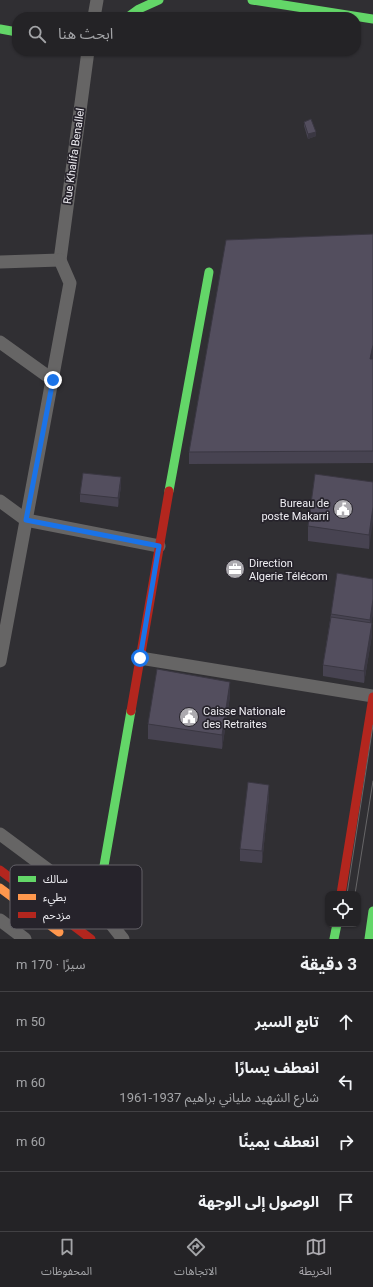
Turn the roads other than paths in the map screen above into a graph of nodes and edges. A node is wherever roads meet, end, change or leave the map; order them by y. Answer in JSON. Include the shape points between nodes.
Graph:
{"nodes":[{"id":1,"x":96,"y":0,"type":"edge"},
{"id":2,"x":159,"y":0,"type":"edge"},
{"id":3,"x":252,"y":0,"type":"edge"},
{"id":4,"x":95,"y":12,"type":"edge"},
{"id":5,"x":135,"y":12,"type":"edge"},
{"id":6,"x":328,"y":12,"type":"edge"},
{"id":7,"x":361,"y":17,"type":"edge"},
{"id":8,"x":373,"y":19,"type":"edge"},
{"id":9,"x":0,"y":29,"type":"edge"},
{"id":10,"x":12,"y":31,"type":"edge"},
{"id":11,"x":87,"y":56,"type":"edge"},
{"id":12,"x":60,"y":260,"type":"junction"},
{"id":13,"x":0,"y":262,"type":"edge"},
{"id":14,"x":209,"y":272,"type":"dead end"},
{"id":15,"x":0,"y":342,"type":"edge"},
{"id":16,"x":53,"y":380,"type":"junction"},
{"id":17,"x":0,"y":501,"type":"edge"},
{"id":18,"x":26,"y":520,"type":"junction"},
{"id":19,"x":159,"y":546,"type":"junction"},
{"id":20,"x":140,"y":658,"type":"junction"},
{"id":21,"x":0,"y":661,"type":"edge"},
{"id":22,"x":373,"y":697,"type":"edge"},
{"id":23,"x":0,"y":834,"type":"edge"},
{"id":24,"x":42,"y":865,"type":"edge"},
{"id":25,"x":104,"y":865,"type":"edge"},
{"id":26,"x":0,"y":870,"type":"edge"},
{"id":27,"x":10,"y":878,"type":"edge"},
{"id":28,"x":0,"y":888,"type":"edge"},
{"id":29,"x":341,"y":891,"type":"edge"},
{"id":30,"x":10,"y":896,"type":"edge"},
{"id":31,"x":373,"y":911,"type":"edge"},
{"id":32,"x":0,"y":920,"type":"edge"},
{"id":33,"x":336,"y":927,"type":"edge"},
{"id":34,"x":10,"y":928,"type":"edge"},
{"id":35,"x":12,"y":929,"type":"edge"},
{"id":36,"x":55,"y":929,"type":"edge"},
{"id":37,"x":78,"y":929,"type":"edge"},
{"id":38,"x":115,"y":929,"type":"edge"},
{"id":39,"x":25,"y":939,"type":"edge"},
{"id":40,"x":68,"y":939,"type":"edge"},
{"id":41,"x":91,"y":939,"type":"edge"},
{"id":42,"x":123,"y":939,"type":"edge"},
{"id":43,"x":334,"y":939,"type":"edge"},
{"id":44,"x":369,"y":939,"type":"edge"}],
"edges":[{"from":1,"to":4,"type":"street"},
{"from":2,"to":5,"type":"street"},
{"from":3,"to":6,"type":"street"},
{"from":7,"to":8,"type":"street"},
{"from":9,"to":10,"type":"street"},
{"from":11,"to":12,"type":"street","name":"Rue Khalifa Benallel"},
{"from":12,"to":13,"type":"street"},
{"from":12,"to":16,"type":"street","via":[[70,283]]},
{"from":14,"to":19,"type":"street"},
{"from":15,"to":16,"type":"street"},
{"from":16,"to":18,"type":"street"},
{"from":17,"to":18,"type":"street"},
{"from":18,"to":19,"type":"street"},
{"from":18,"to":21,"type":"street"},
{"from":19,"to":20,"type":"street"},
{"from":20,"to":22,"type":"street"},
{"from":20,"to":25,"type":"street"},
{"from":22,"to":29,"type":"street"},
{"from":23,"to":24,"type":"street"},
{"from":26,"to":27,"type":"street"},
{"from":28,"to":30,"type":"street"},
{"from":31,"to":44,"type":"street"},
{"from":32,"to":34,"type":"street"},
{"from":33,"to":43,"type":"street"},
{"from":35,"to":39,"type":"street"},
{"from":36,"to":40,"type":"street"},
{"from":37,"to":41,"type":"street"},
{"from":38,"to":42,"type":"street"}]}
